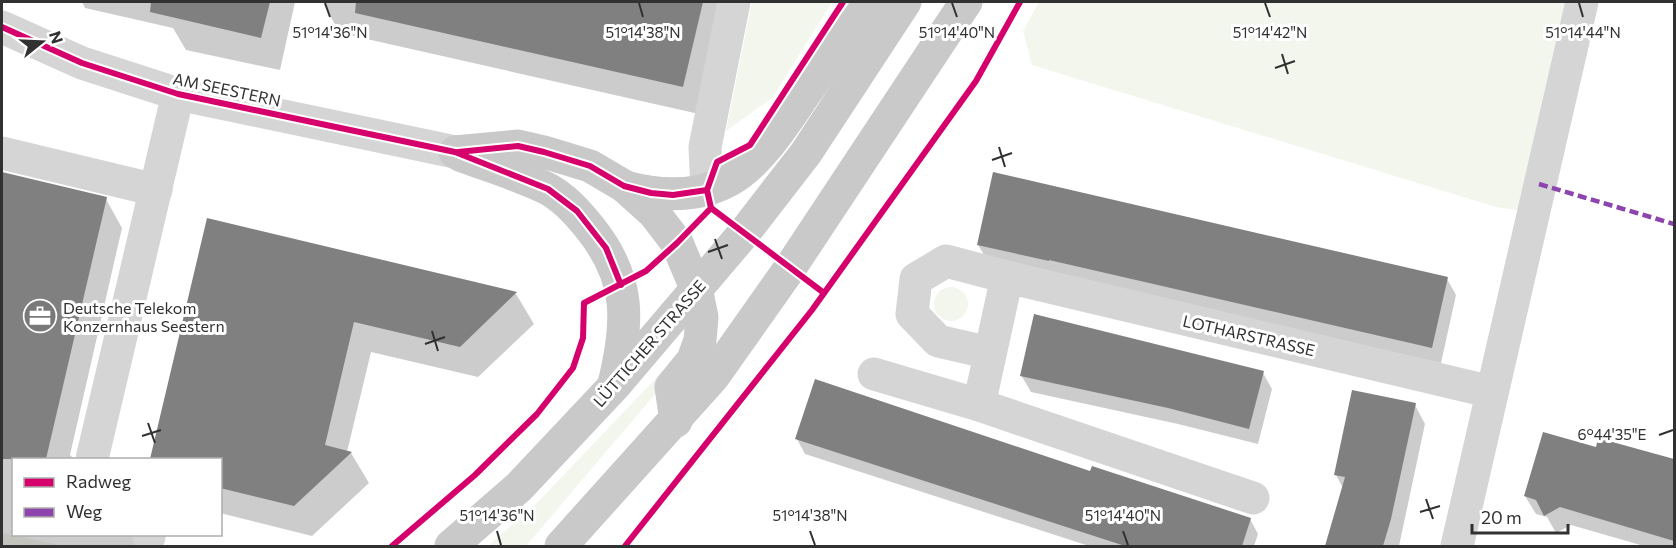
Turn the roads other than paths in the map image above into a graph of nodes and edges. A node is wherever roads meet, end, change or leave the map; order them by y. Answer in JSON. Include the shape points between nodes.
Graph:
{"nodes":[{"id":1,"x":734,"y":2,"type":"edge"},
{"id":2,"x":870,"y":2,"type":"edge"},
{"id":3,"x":905,"y":2,"type":"edge"},
{"id":4,"x":966,"y":2,"type":"edge"},
{"id":5,"x":1582,"y":2,"type":"edge"},
{"id":6,"x":2,"y":27,"type":"edge"},
{"id":7,"x":178,"y":94,"type":"junction"},
{"id":8,"x":455,"y":152,"type":"junction"},
{"id":9,"x":2,"y":153,"type":"edge"},
{"id":10,"x":624,"y":186,"type":"junction"},
{"id":11,"x":156,"y":190,"type":"junction"},
{"id":12,"x":706,"y":190,"type":"junction"},
{"id":13,"x":1007,"y":278,"type":"junction"},
{"id":14,"x":696,"y":288,"type":"junction"},
{"id":15,"x":990,"y":353,"type":"junction"},
{"id":16,"x":874,"y":374,"type":"dead end"},
{"id":17,"x":614,"y":386,"type":"junction"},
{"id":18,"x":1492,"y":392,"type":"junction"},
{"id":19,"x":979,"y":405,"type":"junction"},
{"id":20,"x":676,"y":421,"type":"junction"},
{"id":21,"x":92,"y":458,"type":"edge"},
{"id":22,"x":1253,"y":498,"type":"dead end"},
{"id":23,"x":451,"y":546,"type":"edge"},
{"id":24,"x":561,"y":546,"type":"edge"},
{"id":25,"x":1456,"y":546,"type":"edge"}],
"edges":[{"from":1,"to":12,"type":"street","via":[[705,147]]},
{"from":2,"to":12,"type":"main road","via":[[751,163],[729,181]]},
{"from":3,"to":14,"type":"main road","name":"LÜTTICHER STRASSE","via":[[806,153]]},
{"from":4,"to":20,"type":"main road","via":[[790,268],[713,377]]},
{"from":5,"to":18,"type":"street"},
{"from":6,"to":7,"type":"street","name":"AM SEESTERN","via":[[82,63]]},
{"from":7,"to":8,"type":"street","name":"AM SEESTERN"},
{"from":7,"to":11,"type":"street"},
{"from":8,"to":10,"type":"main road","via":[[518,147],[544,152],[590,166]]},
{"from":8,"to":17,"type":"main road","via":[[548,189],[577,211],[606,248],[621,285],[624,315],[622,351]]},
{"from":9,"to":11,"type":"street"},
{"from":10,"to":12,"type":"main road","via":[[651,194]]},
{"from":10,"to":14,"type":"main road","via":[[654,213],[677,243]]},
{"from":11,"to":21,"type":"street"},
{"from":13,"to":15,"type":"street"},
{"from":13,"to":15,"type":"street","name":"LOTHARSTRASSE","via":[[946,261],[916,279],[912,314],[938,341]]},
{"from":13,"to":18,"type":"street","name":"LOTHARSTRASSE"},
{"from":14,"to":17,"type":"main road","name":"LÜTTICHER STRASSE"},
{"from":14,"to":20,"type":"main road","via":[[702,317],[700,340],[693,360],[671,387]]},
{"from":15,"to":19,"type":"street"},
{"from":16,"to":19,"type":"street"},
{"from":17,"to":23,"type":"main road","name":"LÜTTICHER STRASSE","via":[[519,486]]},
{"from":18,"to":25,"type":"street"},
{"from":19,"to":22,"type":"street"},
{"from":20,"to":24,"type":"main road"}]}
